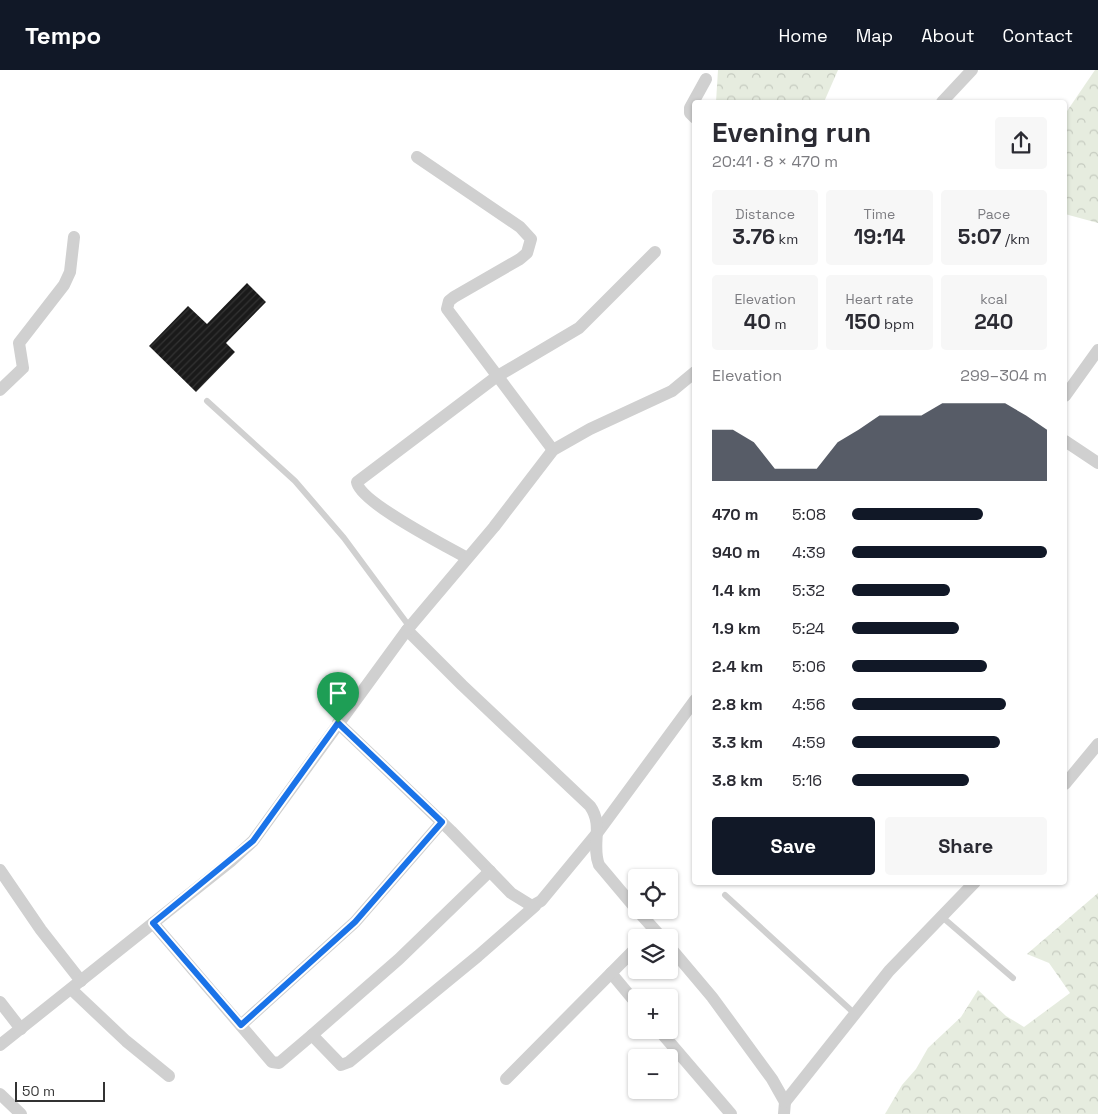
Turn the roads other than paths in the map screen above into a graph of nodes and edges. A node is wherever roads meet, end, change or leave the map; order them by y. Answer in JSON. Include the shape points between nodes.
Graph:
{"nodes":[{"id":1,"x":972,"y":70,"type":"edge"},
{"id":2,"x":706,"y":79,"type":"dead end"},
{"id":3,"x":694,"y":100,"type":"edge"},
{"id":4,"x":944,"y":100,"type":"edge"},
{"id":5,"x":417,"y":157,"type":"dead end"},
{"id":6,"x":74,"y":237,"type":"dead end"},
{"id":7,"x":655,"y":252,"type":"dead end"},
{"id":8,"x":1098,"y":350,"type":"edge"},
{"id":9,"x":692,"y":374,"type":"edge"},
{"id":10,"x":496,"y":376,"type":"junction"},
{"id":11,"x":0,"y":390,"type":"edge"},
{"id":12,"x":1067,"y":393,"type":"edge"},
{"id":13,"x":207,"y":400,"type":"dead end"},
{"id":14,"x":1067,"y":442,"type":"edge"},
{"id":15,"x":553,"y":450,"type":"junction"},
{"id":16,"x":1098,"y":463,"type":"edge"},
{"id":17,"x":467,"y":558,"type":"junction"},
{"id":18,"x":408,"y":628,"type":"junction"},
{"id":19,"x":692,"y":704,"type":"edge"},
{"id":20,"x":338,"y":723,"type":"junction"},
{"id":21,"x":1098,"y":744,"type":"edge"},
{"id":22,"x":1067,"y":782,"type":"edge"},
{"id":23,"x":442,"y":822,"type":"junction"},
{"id":24,"x":598,"y":832,"type":"junction"},
{"id":25,"x":0,"y":870,"type":"edge"},
{"id":26,"x":490,"y":871,"type":"junction"},
{"id":27,"x":972,"y":885,"type":"edge"},
{"id":28,"x":725,"y":895,"type":"dead end"},
{"id":29,"x":628,"y":899,"type":"edge"},
{"id":30,"x":535,"y":906,"type":"junction"},
{"id":31,"x":941,"y":916,"type":"junction"},
{"id":32,"x":153,"y":923,"type":"junction"},
{"id":33,"x":628,"y":956,"type":"edge"},
{"id":34,"x":678,"y":957,"type":"edge"},
{"id":35,"x":611,"y":973,"type":"junction"},
{"id":36,"x":1013,"y":978,"type":"dead end"},
{"id":37,"x":81,"y":981,"type":"junction"},
{"id":38,"x":70,"y":989,"type":"junction"},
{"id":39,"x":628,"y":994,"type":"edge"},
{"id":40,"x":0,"y":1002,"type":"edge"},
{"id":41,"x":854,"y":1013,"type":"junction"},
{"id":42,"x":241,"y":1025,"type":"junction"},
{"id":43,"x":21,"y":1028,"type":"junction"},
{"id":44,"x":312,"y":1035,"type":"junction"},
{"id":45,"x":667,"y":1039,"type":"edge"},
{"id":46,"x":0,"y":1045,"type":"edge"},
{"id":47,"x":169,"y":1076,"type":"dead end"},
{"id":48,"x":506,"y":1079,"type":"dead end"},
{"id":49,"x":0,"y":1094,"type":"edge"},
{"id":50,"x":785,"y":1108,"type":"edge"},
{"id":51,"x":21,"y":1114,"type":"edge"},
{"id":52,"x":731,"y":1114,"type":"edge"}],
"edges":[{"from":1,"to":4,"type":"street"},
{"from":2,"to":3,"type":"street"},
{"from":5,"to":10,"type":"street","via":[[520,227],[531,239],[527,253],[520,259],[454,297],[447,305]]},
{"from":6,"to":11,"type":"street","via":[[70,272],[64,286],[20,343],[24,368]]},
{"from":7,"to":10,"type":"street","via":[[579,328]]},
{"from":8,"to":12,"type":"street"},
{"from":9,"to":15,"type":"street","via":[[672,391]]},
{"from":10,"to":15,"type":"street"},
{"from":10,"to":17,"type":"street","via":[[357,482],[362,492],[376,504]]},
{"from":13,"to":18,"type":"lane","via":[[295,481],[344,538]]},
{"from":14,"to":16,"type":"street"},
{"from":15,"to":17,"type":"street"},
{"from":17,"to":18,"type":"street"},
{"from":18,"to":20,"type":"street"},
{"from":18,"to":24,"type":"street","via":[[462,686],[590,806]]},
{"from":19,"to":24,"type":"street"},
{"from":20,"to":23,"type":"street"},
{"from":20,"to":32,"type":"street","via":[[253,841]]},
{"from":21,"to":22,"type":"street"},
{"from":23,"to":26,"type":"street"},
{"from":23,"to":42,"type":"street","via":[[355,922]]},
{"from":24,"to":29,"type":"street","via":[[595,847],[599,865]]},
{"from":24,"to":30,"type":"street"},
{"from":25,"to":37,"type":"street"},
{"from":26,"to":30,"type":"street","via":[[519,899]]},
{"from":26,"to":44,"type":"street","via":[[399,959]]},
{"from":27,"to":31,"type":"street"},
{"from":28,"to":41,"type":"lane"},
{"from":30,"to":44,"type":"street","via":[[345,1064],[338,1063]]},
{"from":31,"to":36,"type":"lane"},
{"from":31,"to":41,"type":"street","via":[[888,971]]},
{"from":32,"to":37,"type":"street"},
{"from":32,"to":42,"type":"street"},
{"from":33,"to":35,"type":"street"},
{"from":34,"to":50,"type":"street","via":[[731,1022]]},
{"from":35,"to":39,"type":"street"},
{"from":35,"to":48,"type":"street"},
{"from":37,"to":38,"type":"street"},
{"from":38,"to":43,"type":"street"},
{"from":38,"to":47,"type":"street"},
{"from":40,"to":43,"type":"street"},
{"from":41,"to":50,"type":"street"},
{"from":42,"to":44,"type":"street","via":[[275,1064]]},
{"from":43,"to":46,"type":"street"},
{"from":45,"to":52,"type":"street"},
{"from":49,"to":51,"type":"street"}]}
